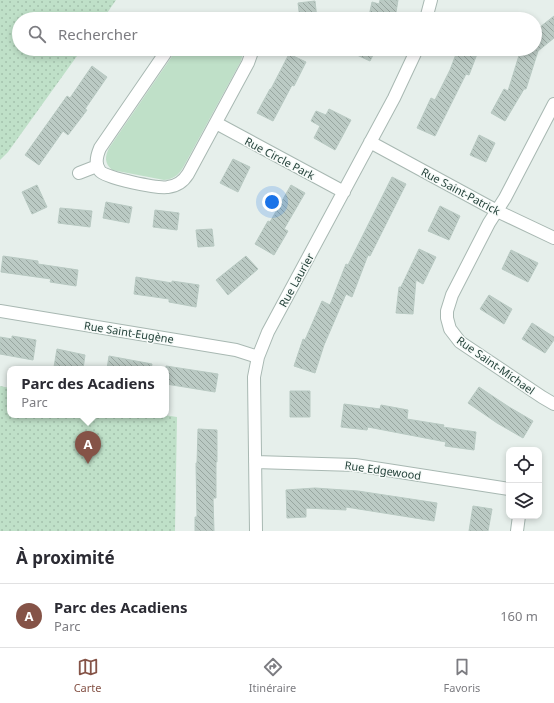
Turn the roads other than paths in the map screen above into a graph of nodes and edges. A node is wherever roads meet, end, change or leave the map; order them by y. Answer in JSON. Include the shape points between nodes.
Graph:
{"nodes":[{"id":1,"x":431,"y":0,"type":"edge"},
{"id":2,"x":428,"y":12,"type":"edge"},
{"id":3,"x":163,"y":56,"type":"edge"},
{"id":4,"x":250,"y":56,"type":"edge"},
{"id":5,"x":414,"y":56,"type":"edge"},
{"id":6,"x":554,"y":104,"type":"edge"},
{"id":7,"x":216,"y":123,"type":"junction"},
{"id":8,"x":370,"y":142,"type":"junction"},
{"id":9,"x":97,"y":166,"type":"junction"},
{"id":10,"x":79,"y":173,"type":"dead end"},
{"id":11,"x":344,"y":192,"type":"junction"},
{"id":12,"x":497,"y":210,"type":"junction"},
{"id":13,"x":554,"y":238,"type":"edge"},
{"id":14,"x":0,"y":311,"type":"edge"},
{"id":15,"x":258,"y":357,"type":"junction"},
{"id":16,"x":554,"y":404,"type":"edge"},
{"id":17,"x":255,"y":462,"type":"junction"},
{"id":18,"x":506,"y":489,"type":"edge"},
{"id":19,"x":519,"y":519,"type":"edge"},
{"id":20,"x":256,"y":531,"type":"edge"},
{"id":21,"x":517,"y":531,"type":"edge"}],
"edges":[{"from":1,"to":2,"type":"street"},
{"from":3,"to":9,"type":"street","via":[[100,148]]},
{"from":4,"to":7,"type":"street"},
{"from":5,"to":8,"type":"street","name":"Rue Laurier"},
{"from":6,"to":12,"type":"street","name":"Rue Saint-Michael"},
{"from":7,"to":9,"type":"street","via":[[188,174],[183,181],[174,186],[164,188],[114,178],[103,174]]},
{"from":7,"to":11,"type":"street","name":"Rue Circle Park"},
{"from":8,"to":11,"type":"street","name":"Rue Laurier"},
{"from":8,"to":12,"type":"street","name":"Rue Saint-Patrick"},
{"from":9,"to":10,"type":"street"},
{"from":11,"to":15,"type":"street","name":"Rue Laurier","via":[[268,332]]},
{"from":12,"to":13,"type":"street","name":"Rue Saint-Patrick"},
{"from":12,"to":16,"type":"street","name":"Rue Saint-Michael","via":[[452,295],[447,311],[448,324],[460,342]]},
{"from":14,"to":15,"type":"street","name":"Rue Saint-Eugène","via":[[236,350]]},
{"from":15,"to":17,"type":"street","name":"Rue Laurier","via":[[254,377]]},
{"from":17,"to":18,"type":"street","name":"Rue Edgewood","via":[[355,465]]},
{"from":17,"to":20,"type":"street","name":"Rue Laurier"},
{"from":19,"to":21,"type":"street"}]}
